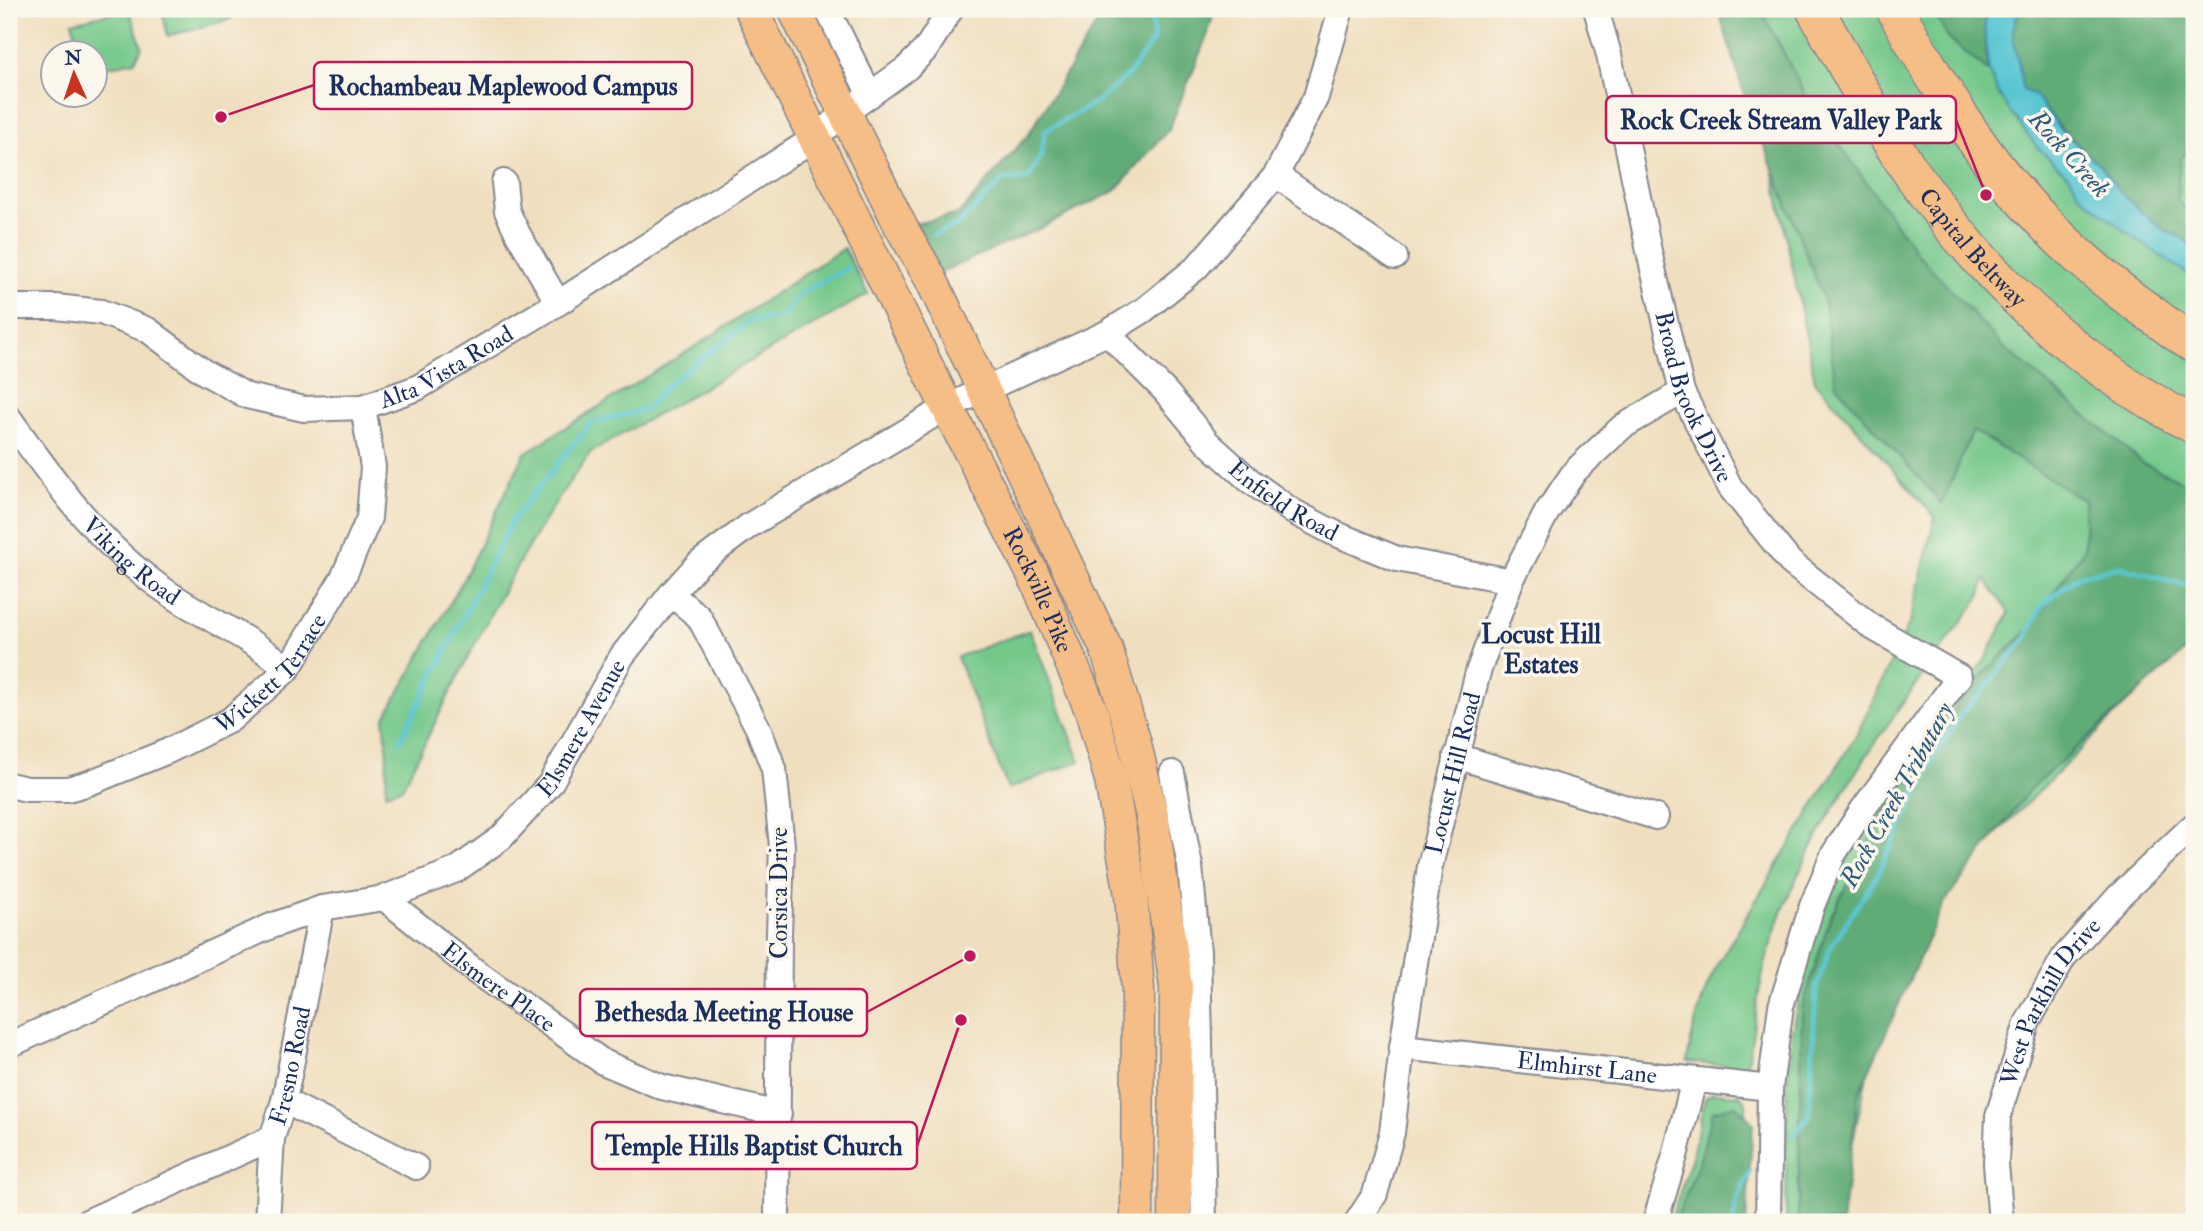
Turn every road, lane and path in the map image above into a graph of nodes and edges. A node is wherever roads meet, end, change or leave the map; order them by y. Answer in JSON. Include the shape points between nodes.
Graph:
{"nodes":[{"id":1,"x":751,"y":9,"type":"edge"},
{"id":2,"x":794,"y":9,"type":"edge"},
{"id":3,"x":827,"y":9,"type":"edge"},
{"id":4,"x":951,"y":9,"type":"edge"},
{"id":5,"x":1341,"y":9,"type":"edge"},
{"id":6,"x":1596,"y":9,"type":"edge"},
{"id":7,"x":1815,"y":9,"type":"edge"},
{"id":8,"x":1895,"y":9,"type":"edge"},
{"id":9,"x":857,"y":104,"type":"junction"},
{"id":10,"x":813,"y":139,"type":"junction"},
{"id":11,"x":1276,"y":175,"type":"junction"},
{"id":12,"x":504,"y":182,"type":"dead end"},
{"id":13,"x":1395,"y":257,"type":"dead end"},
{"id":14,"x":558,"y":303,"type":"junction"},
{"id":15,"x":9,"y":307,"type":"edge"},
{"id":16,"x":1107,"y":333,"type":"junction"},
{"id":17,"x":2194,"y":344,"type":"edge"},
{"id":18,"x":983,"y":390,"type":"junction"},
{"id":19,"x":1682,"y":391,"type":"junction"},
{"id":20,"x":363,"y":407,"type":"junction"},
{"id":21,"x":947,"y":407,"type":"junction"},
{"id":22,"x":9,"y":418,"type":"edge"},
{"id":23,"x":2194,"y":425,"type":"edge"},
{"id":24,"x":1511,"y":581,"type":"junction"},
{"id":25,"x":671,"y":594,"type":"junction"},
{"id":26,"x":288,"y":669,"type":"junction"},
{"id":27,"x":1456,"y":756,"type":"junction"},
{"id":28,"x":1172,"y":773,"type":"dead end"},
{"id":29,"x":9,"y":785,"type":"edge"},
{"id":30,"x":1656,"y":817,"type":"dead end"},
{"id":31,"x":2194,"y":825,"type":"edge"},
{"id":32,"x":384,"y":898,"type":"junction"},
{"id":33,"x":322,"y":908,"type":"junction"},
{"id":34,"x":9,"y":1045,"type":"edge"},
{"id":35,"x":1402,"y":1047,"type":"junction"},
{"id":36,"x":1694,"y":1080,"type":"junction"},
{"id":37,"x":1769,"y":1088,"type":"junction"},
{"id":38,"x":284,"y":1101,"type":"junction"},
{"id":39,"x":779,"y":1114,"type":"junction"},
{"id":40,"x":272,"y":1138,"type":"junction"},
{"id":41,"x":416,"y":1167,"type":"dead end"},
{"id":42,"x":1137,"y":1208,"type":"edge"},
{"id":43,"x":87,"y":1222,"type":"edge"},
{"id":44,"x":267,"y":1222,"type":"edge"},
{"id":45,"x":777,"y":1222,"type":"edge"},
{"id":46,"x":1149,"y":1222,"type":"edge"},
{"id":47,"x":1175,"y":1222,"type":"edge"},
{"id":48,"x":1205,"y":1222,"type":"edge"},
{"id":49,"x":1357,"y":1222,"type":"edge"},
{"id":50,"x":1655,"y":1222,"type":"edge"},
{"id":51,"x":1768,"y":1222,"type":"edge"},
{"id":52,"x":2001,"y":1222,"type":"edge"}],
"edges":[{"from":1,"to":10,"type":"main road","name":"Rockville Pike"},
{"from":2,"to":9,"type":"main road","name":"Rockville Pike"},
{"from":3,"to":9,"type":"street","name":"Rockville Pike"},
{"from":4,"to":9,"type":"street","name":"Alta Vista Road","via":[[926,49]]},
{"from":5,"to":11,"type":"street","via":[[1316,97]]},
{"from":6,"to":19,"type":"street","name":"Broad Brook Drive"},
{"from":7,"to":23,"type":"highway","name":"Capital Beltway","via":[[1909,169],[2019,302],[2079,354],[2154,405]]},
{"from":8,"to":17,"type":"highway","via":[[1971,134],[2017,192],[2073,252]]},
{"from":9,"to":10,"type":"street","name":"Alta Vista Road"},
{"from":9,"to":18,"type":"main road","name":"Rockville Pike","via":[[901,227]]},
{"from":10,"to":14,"type":"street","name":"Alta Vista Road"},
{"from":10,"to":21,"type":"main road","name":"Rockville Pike"},
{"from":11,"to":13,"type":"street"},
{"from":11,"to":16,"type":"street","via":[[1196,268]]},
{"from":12,"to":14,"type":"street","via":[[507,211]]},
{"from":14,"to":20,"type":"street","name":"Alta Vista Road","via":[[417,388]]},
{"from":15,"to":20,"type":"street","name":"Alta Vista Road","via":[[101,312],[148,330],[204,372],[247,396],[304,409]]},
{"from":16,"to":18,"type":"street","name":"Elsmere Avenue"},
{"from":16,"to":24,"type":"street","name":"Enfield Road","via":[[1208,443],[1292,511],[1397,559]]},
{"from":18,"to":21,"type":"street","name":"Elsmere Avenue"},
{"from":18,"to":47,"type":"main road","name":"Rockville Pike","via":[[1106,649],[1149,804],[1176,986]]},
{"from":19,"to":24,"type":"street","name":"Locust Hill Road","via":[[1622,427],[1575,471],[1547,512]]},
{"from":19,"to":37,"type":"street","name":"Broad Brook Drive","via":[[1730,487],[1790,562],[1872,627],[1959,677],[1833,855],[1781,1006]]},
{"from":20,"to":26,"type":"street","name":"Wickett Terrace","via":[[373,467],[369,518],[343,578]]},
{"from":21,"to":25,"type":"street","name":"Elsmere Avenue","via":[[750,526],[698,565]]},
{"from":21,"to":42,"type":"main road","name":"Rockville Pike","via":[[1038,584],[1091,710],[1111,779],[1131,895],[1138,990]]},
{"from":22,"to":26,"type":"street","name":"Viking Road","via":[[69,502],[117,552],[158,586]]},
{"from":24,"to":27,"type":"street","name":"Locust Hill Road","via":[[1478,672]]},
{"from":25,"to":32,"type":"street","name":"Elsmere Avenue","via":[[622,656],[550,784],[533,805],[501,838],[456,870]]},
{"from":25,"to":39,"type":"street","name":"Corsica Drive","via":[[699,617],[758,728],[774,769],[782,846]]},
{"from":26,"to":29,"type":"street","name":"Wickett Terrace","via":[[230,720],[168,751],[68,789]]},
{"from":27,"to":30,"type":"street"},
{"from":27,"to":35,"type":"street","name":"Locust Hill Road","via":[[1430,866]]},
{"from":28,"to":48,"type":"street","via":[[1190,866],[1198,952]]},
{"from":31,"to":52,"type":"street","name":"West Parkhill Drive","via":[[2118,897],[2064,957],[2027,1023],[1998,1116]]},
{"from":32,"to":33,"type":"street","name":"Elsmere Avenue"},
{"from":32,"to":39,"type":"street","name":"Elsmere Place","via":[[475,971],[603,1062],[662,1087]]},
{"from":33,"to":34,"type":"street","name":"Elsmere Avenue","via":[[271,926]]},
{"from":33,"to":38,"type":"street","name":"Fresno Road"},
{"from":35,"to":36,"type":"street","name":"Elmhirst Lane"},
{"from":35,"to":49,"type":"street","name":"Locust Hill Road","via":[[1392,1133],[1375,1194]]},
{"from":36,"to":37,"type":"street","name":"Elmhirst Lane"},
{"from":36,"to":50,"type":"street"},
{"from":37,"to":51,"type":"street"},
{"from":38,"to":40,"type":"street","name":"Fresno Road"},
{"from":38,"to":41,"type":"street"},
{"from":39,"to":45,"type":"street","name":"Corsica Drive"},
{"from":40,"to":43,"type":"street"},
{"from":40,"to":44,"type":"street","name":"Fresno Road"},
{"from":42,"to":46,"type":"main road"}]}
